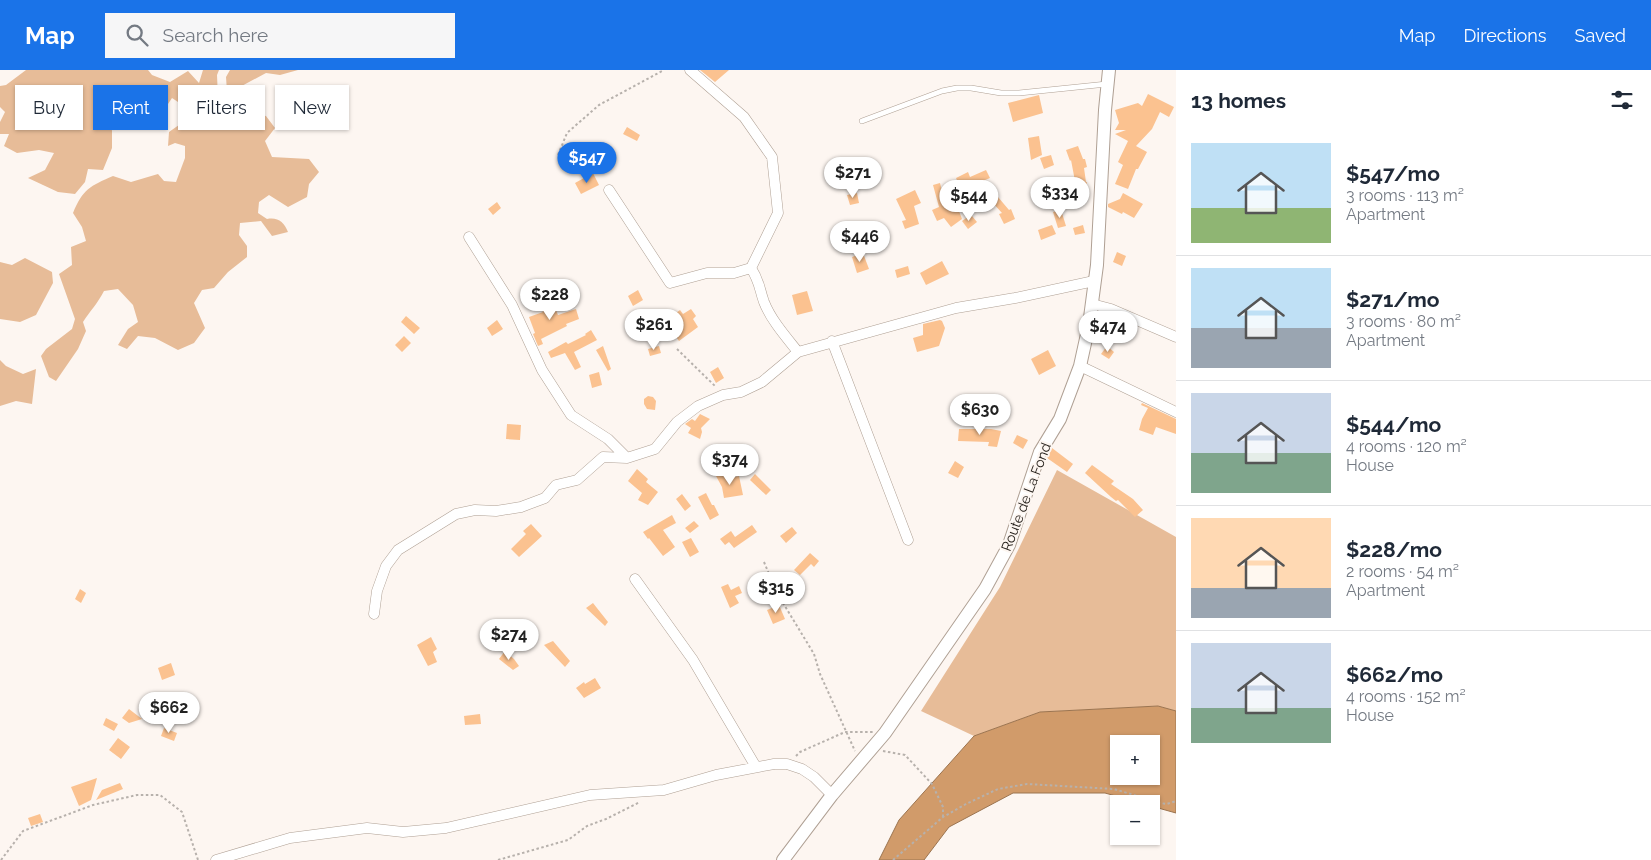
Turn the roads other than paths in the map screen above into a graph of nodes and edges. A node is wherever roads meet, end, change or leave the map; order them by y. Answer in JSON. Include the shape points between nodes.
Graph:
{"nodes":[{"id":1,"x":690,"y":70,"type":"edge"},
{"id":2,"x":1109,"y":70,"type":"edge"},
{"id":3,"x":1107,"y":84,"type":"junction"},
{"id":4,"x":862,"y":121,"type":"dead end"},
{"id":5,"x":609,"y":190,"type":"dead end"},
{"id":6,"x":469,"y":237,"type":"dead end"},
{"id":7,"x":751,"y":268,"type":"junction"},
{"id":8,"x":1094,"y":280,"type":"junction"},
{"id":9,"x":1092,"y":304,"type":"junction"},
{"id":10,"x":1176,"y":336,"type":"edge"},
{"id":11,"x":832,"y":341,"type":"junction"},
{"id":12,"x":798,"y":352,"type":"junction"},
{"id":13,"x":1080,"y":366,"type":"junction"},
{"id":14,"x":1176,"y":412,"type":"edge"},
{"id":15,"x":627,"y":458,"type":"junction"},
{"id":16,"x":908,"y":540,"type":"dead end"},
{"id":17,"x":634,"y":579,"type":"dead end"},
{"id":18,"x":374,"y":614,"type":"dead end"},
{"id":19,"x":756,"y":767,"type":"junction"},
{"id":20,"x":832,"y":795,"type":"junction"},
{"id":21,"x":216,"y":860,"type":"edge"},
{"id":22,"x":783,"y":860,"type":"edge"}],
"edges":[{"from":1,"to":7,"type":"street","via":[[744,117],[772,157],[778,213]]},
{"from":2,"to":3,"type":"street","name":"Route de La Fond"},
{"from":3,"to":4,"type":"lane","via":[[1019,93],[971,88],[942,90]]},
{"from":3,"to":8,"type":"street","name":"Route de La Fond"},
{"from":5,"to":7,"type":"street","via":[[670,283],[707,273],[734,273]]},
{"from":6,"to":15,"type":"street","via":[[512,305],[542,370],[571,415],[608,439]]},
{"from":7,"to":12,"type":"street","via":[[759,279],[764,302]]},
{"from":8,"to":9,"type":"street","name":"Route de La Fond"},
{"from":8,"to":11,"type":"street","via":[[956,308]]},
{"from":9,"to":10,"type":"street","via":[[1126,314]]},
{"from":9,"to":13,"type":"street","name":"Route de La Fond"},
{"from":11,"to":12,"type":"street"},
{"from":11,"to":16,"type":"street"},
{"from":12,"to":15,"type":"street","via":[[762,382],[698,406],[677,422],[655,449]]},
{"from":13,"to":14,"type":"street"},
{"from":13,"to":20,"type":"street","name":"Route de La Fond","via":[[1060,419],[1040,452],[1009,545],[985,589],[872,749]]},
{"from":15,"to":18,"type":"street","via":[[603,457],[576,480],[556,484],[545,498],[496,511],[456,514],[443,522],[398,550],[386,566],[377,591]]},
{"from":17,"to":19,"type":"street","via":[[693,660]]},
{"from":19,"to":20,"type":"street","via":[[787,764],[802,769]]},
{"from":19,"to":21,"type":"street","via":[[716,774],[664,790],[590,795],[446,828],[403,832],[367,828],[290,838]]},
{"from":20,"to":22,"type":"street","name":"Route de La Fond"}]}
